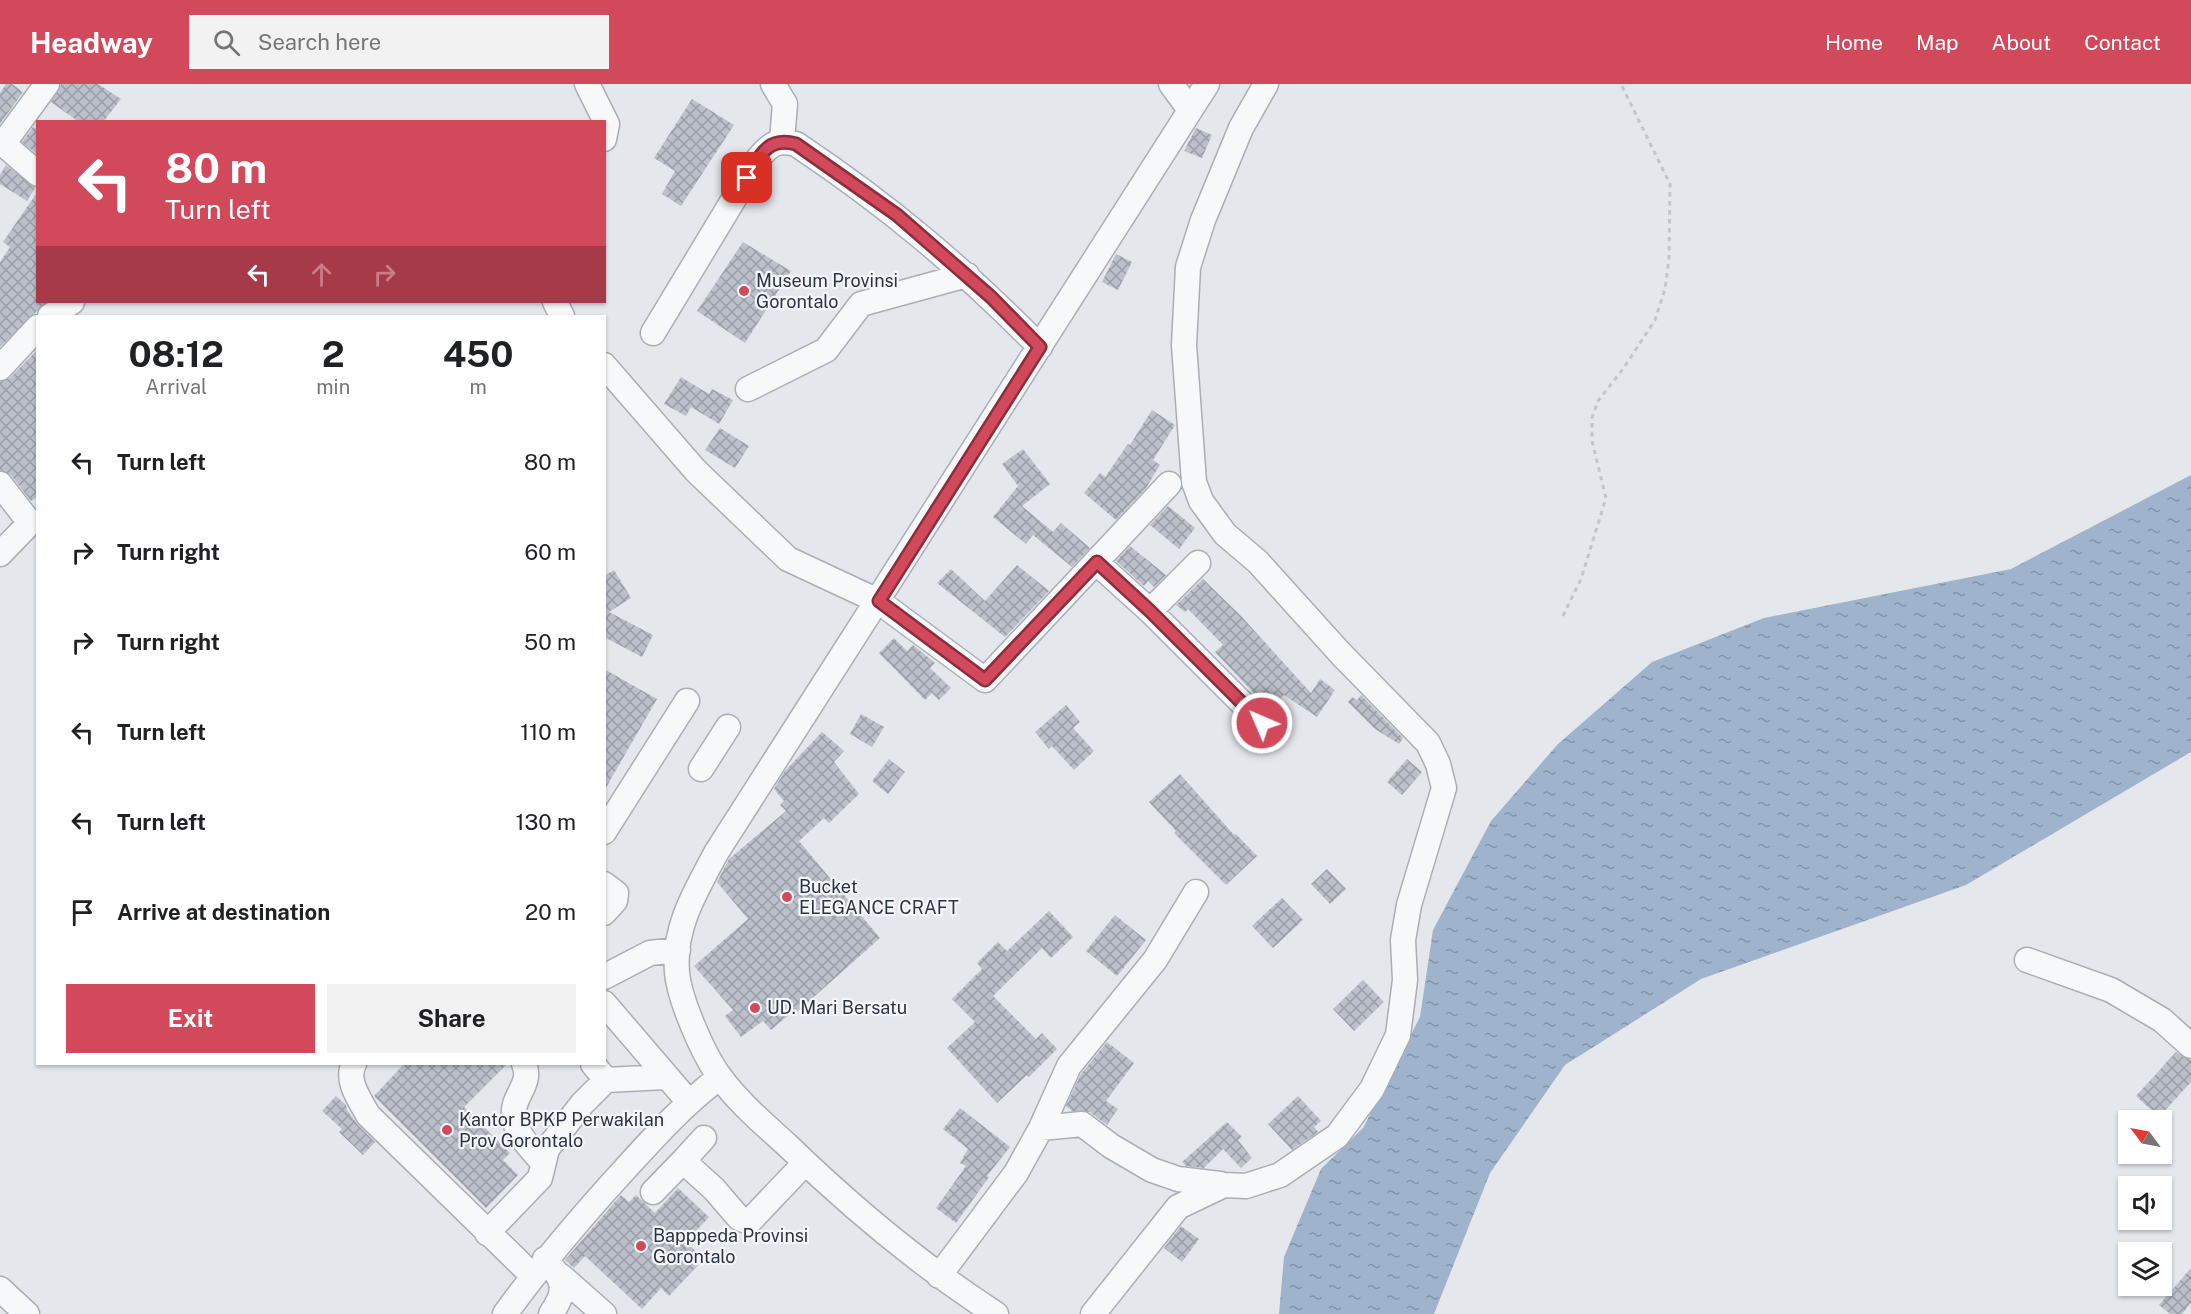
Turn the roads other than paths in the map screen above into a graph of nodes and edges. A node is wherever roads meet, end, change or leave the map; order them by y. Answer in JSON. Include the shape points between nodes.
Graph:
{"nodes":[{"id":1,"x":46,"y":84,"type":"edge"},
{"id":2,"x":587,"y":84,"type":"edge"},
{"id":3,"x":773,"y":84,"type":"edge"},
{"id":4,"x":1171,"y":84,"type":"edge"},
{"id":5,"x":1207,"y":84,"type":"edge"},
{"id":6,"x":1266,"y":84,"type":"edge"},
{"id":7,"x":1190,"y":110,"type":"junction"},
{"id":8,"x":605,"y":120,"type":"edge"},
{"id":9,"x":782,"y":140,"type":"junction"},
{"id":10,"x":2,"y":143,"type":"edge"},
{"id":11,"x":36,"y":172,"type":"edge"},
{"id":12,"x":967,"y":275,"type":"junction"},
{"id":13,"x":70,"y":303,"type":"edge"},
{"id":14,"x":52,"y":315,"type":"edge"},
{"id":15,"x":36,"y":329,"type":"edge"},
{"id":16,"x":652,"y":333,"type":"dead end"},
{"id":17,"x":1040,"y":347,"type":"junction"},
{"id":18,"x":606,"y":367,"type":"edge"},
{"id":19,"x":0,"y":368,"type":"edge"},
{"id":20,"x":748,"y":389,"type":"dead end"},
{"id":21,"x":0,"y":484,"type":"edge"},
{"id":22,"x":1169,"y":484,"type":"dead end"},
{"id":23,"x":34,"y":525,"type":"edge"},
{"id":24,"x":0,"y":554,"type":"edge"},
{"id":25,"x":1097,"y":562,"type":"junction"},
{"id":26,"x":1198,"y":563,"type":"dead end"},
{"id":27,"x":879,"y":601,"type":"junction"},
{"id":28,"x":1150,"y":611,"type":"junction"},
{"id":29,"x":687,"y":701,"type":"dead end"},
{"id":30,"x":1262,"y":723,"type":"dead end"},
{"id":31,"x":728,"y":727,"type":"dead end"},
{"id":32,"x":701,"y":769,"type":"dead end"},
{"id":33,"x":606,"y":829,"type":"edge"},
{"id":34,"x":606,"y":886,"type":"edge"},
{"id":35,"x":1196,"y":892,"type":"dead end"},
{"id":36,"x":606,"y":911,"type":"edge"},
{"id":37,"x":678,"y":950,"type":"junction"},
{"id":38,"x":2027,"y":960,"type":"dead end"},
{"id":39,"x":606,"y":976,"type":"edge"},
{"id":40,"x":606,"y":1005,"type":"edge"},
{"id":41,"x":2191,"y":1046,"type":"edge"},
{"id":42,"x":353,"y":1065,"type":"edge"},
{"id":43,"x":524,"y":1065,"type":"edge"},
{"id":44,"x":600,"y":1072,"type":"edge"},
{"id":45,"x":665,"y":1077,"type":"junction"},
{"id":46,"x":720,"y":1077,"type":"junction"},
{"id":47,"x":688,"y":1101,"type":"junction"},
{"id":48,"x":1041,"y":1128,"type":"junction"},
{"id":49,"x":704,"y":1138,"type":"dead end"},
{"id":50,"x":683,"y":1161,"type":"junction"},
{"id":51,"x":543,"y":1163,"type":"junction"},
{"id":52,"x":805,"y":1163,"type":"junction"},
{"id":53,"x":1224,"y":1185,"type":"junction"},
{"id":54,"x":653,"y":1192,"type":"dead end"},
{"id":55,"x":487,"y":1233,"type":"junction"},
{"id":56,"x":546,"y":1270,"type":"junction"},
{"id":57,"x":939,"y":1276,"type":"junction"},
{"id":58,"x":0,"y":1288,"type":"edge"},
{"id":59,"x":27,"y":1314,"type":"edge"},
{"id":60,"x":505,"y":1314,"type":"edge"},
{"id":61,"x":551,"y":1314,"type":"edge"},
{"id":62,"x":604,"y":1314,"type":"edge"},
{"id":63,"x":996,"y":1314,"type":"edge"},
{"id":64,"x":1093,"y":1314,"type":"edge"}],
"edges":[{"from":1,"to":10,"type":"street"},
{"from":2,"to":8,"type":"street"},
{"from":3,"to":9,"type":"street","via":[[785,104]]},
{"from":4,"to":7,"type":"street"},
{"from":5,"to":7,"type":"street"},
{"from":6,"to":53,"type":"street","via":[[1241,128],[1188,267],[1184,345],[1194,482],[1201,501],[1225,534],[1258,562],[1428,743],[1444,788],[1402,940],[1405,980],[1398,1035],[1372,1089],[1337,1136],[1311,1155],[1260,1184]]},
{"from":7,"to":17,"type":"street"},
{"from":9,"to":12,"type":"street","via":[[796,144],[868,192]]},
{"from":9,"to":16,"type":"street","via":[[771,144],[758,159]]},
{"from":10,"to":11,"type":"street"},
{"from":12,"to":17,"type":"street"},
{"from":12,"to":20,"type":"street","via":[[861,304],[826,350]]},
{"from":13,"to":14,"type":"street"},
{"from":15,"to":19,"type":"street"},
{"from":17,"to":27,"type":"street"},
{"from":18,"to":27,"type":"street","via":[[696,471],[788,559]]},
{"from":21,"to":23,"type":"street"},
{"from":22,"to":25,"type":"street"},
{"from":23,"to":24,"type":"street"},
{"from":25,"to":27,"type":"street","via":[[985,680]]},
{"from":25,"to":28,"type":"street"},
{"from":26,"to":28,"type":"street"},
{"from":27,"to":37,"type":"street","via":[[716,853],[683,916]]},
{"from":28,"to":30,"type":"street"},
{"from":29,"to":33,"type":"street"},
{"from":31,"to":32,"type":"street"},
{"from":34,"to":36,"type":"street","via":[[616,893],[615,901]]},
{"from":35,"to":48,"type":"street","via":[[1155,960],[1069,1066]]},
{"from":37,"to":39,"type":"street","via":[[650,953]]},
{"from":37,"to":46,"type":"street","via":[[677,974],[685,1000],[702,1048]]},
{"from":38,"to":41,"type":"street","via":[[2110,990],[2162,1020]]},
{"from":40,"to":45,"type":"street"},
{"from":42,"to":55,"type":"street","via":[[353,1090],[368,1115]]},
{"from":43,"to":51,"type":"street","via":[[528,1076],[513,1114],[518,1134]]},
{"from":44,"to":45,"type":"street"},
{"from":44,"to":51,"type":"street","via":[[547,1149]]},
{"from":45,"to":47,"type":"street"},
{"from":46,"to":47,"type":"street"},
{"from":46,"to":52,"type":"street"},
{"from":47,"to":56,"type":"street"},
{"from":48,"to":53,"type":"street","via":[[1082,1124],[1152,1170],[1179,1179]]},
{"from":48,"to":57,"type":"street","via":[[1004,1190]]},
{"from":49,"to":50,"type":"street"},
{"from":50,"to":52,"type":"street","via":[[739,1218],[749,1222]]},
{"from":50,"to":54,"type":"street"},
{"from":51,"to":55,"type":"street","via":[[540,1178]]},
{"from":52,"to":57,"type":"street"},
{"from":53,"to":64,"type":"street","via":[[1178,1208]]},
{"from":55,"to":56,"type":"street"},
{"from":56,"to":60,"type":"street"},
{"from":56,"to":61,"type":"street","via":[[563,1287]]},
{"from":56,"to":62,"type":"street"},
{"from":57,"to":63,"type":"street"},
{"from":58,"to":59,"type":"street"}]}
